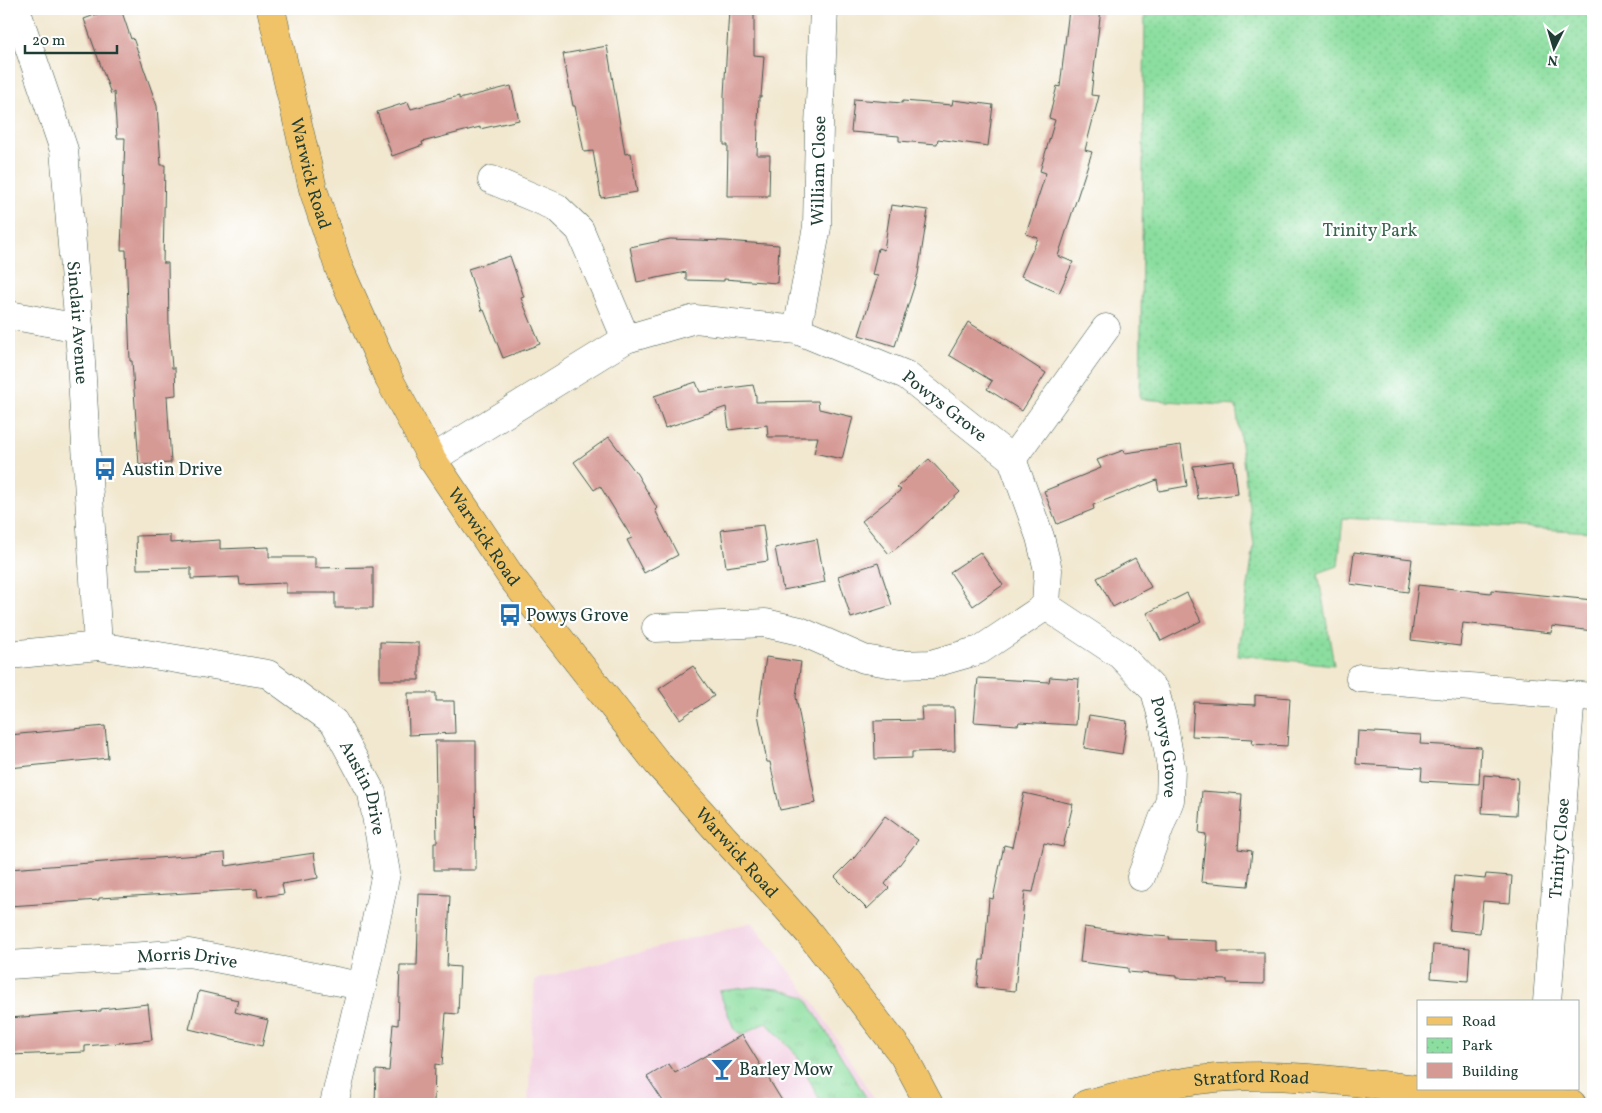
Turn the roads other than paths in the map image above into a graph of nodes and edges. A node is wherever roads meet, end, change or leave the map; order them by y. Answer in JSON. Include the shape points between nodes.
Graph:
{"nodes":[{"id":1,"x":16,"y":9,"type":"edge"},
{"id":2,"x":271,"y":9,"type":"edge"},
{"id":3,"x":824,"y":9,"type":"edge"},
{"id":4,"x":492,"y":180,"type":"dead end"},
{"id":5,"x":9,"y":315,"type":"edge"},
{"id":6,"x":79,"y":328,"type":"junction"},
{"id":7,"x":1106,"y":328,"type":"dead end"},
{"id":8,"x":797,"y":330,"type":"junction"},
{"id":9,"x":626,"y":339,"type":"junction"},
{"id":10,"x":432,"y":459,"type":"junction"},
{"id":11,"x":1012,"y":459,"type":"junction"},
{"id":12,"x":1046,"y":606,"type":"junction"},
{"id":13,"x":656,"y":628,"type":"dead end"},
{"id":14,"x":98,"y":646,"type":"junction"},
{"id":15,"x":9,"y":655,"type":"edge"},
{"id":16,"x":1360,"y":678,"type":"dead end"},
{"id":17,"x":1582,"y":696,"type":"edge"},
{"id":18,"x":1141,"y":876,"type":"dead end"},
{"id":19,"x":9,"y":965,"type":"edge"},
{"id":20,"x":362,"y":986,"type":"junction"},
{"id":21,"x":1547,"y":1000,"type":"edge"},
{"id":22,"x":1417,"y":1089,"type":"edge"},
{"id":23,"x":1430,"y":1090,"type":"edge"},
{"id":24,"x":334,"y":1104,"type":"edge"},
{"id":25,"x":929,"y":1104,"type":"edge"},
{"id":26,"x":1086,"y":1104,"type":"edge"},
{"id":27,"x":1572,"y":1104,"type":"edge"}],
"edges":[{"from":1,"to":6,"type":"street","name":"Sinclair Avenue","via":[[64,150]]},
{"from":2,"to":10,"type":"main road","name":"Warwick Road","via":[[313,189],[339,268],[389,379]]},
{"from":3,"to":8,"type":"street","name":"William Close","via":[[817,226]]},
{"from":4,"to":9,"type":"street","via":[[556,207],[580,230]]},
{"from":5,"to":6,"type":"street"},
{"from":6,"to":14,"type":"street","name":"Sinclair Avenue"},
{"from":7,"to":11,"type":"street"},
{"from":8,"to":9,"type":"street","name":"Powys Grove","via":[[695,319]]},
{"from":8,"to":11,"type":"street","name":"Powys Grove","via":[[906,376]]},
{"from":9,"to":10,"type":"street","name":"Powys Grove"},
{"from":10,"to":25,"type":"main road","name":"Warwick Road","via":[[512,578],[658,764],[809,933],[887,1034],[903,1055]]},
{"from":11,"to":12,"type":"street","via":[[1040,537],[1048,570]]},
{"from":12,"to":13,"type":"street","via":[[980,650],[931,664],[900,665],[864,659],[800,630],[765,623]]},
{"from":12,"to":18,"type":"street","name":"Powys Grove","via":[[1120,655],[1155,690],[1171,768],[1170,800]]},
{"from":14,"to":15,"type":"street","name":"Austin Drive"},
{"from":14,"to":20,"type":"street","name":"Austin Drive","via":[[268,674],[334,722],[372,793],[386,873]]},
{"from":16,"to":17,"type":"street","name":"Trinity Close"},
{"from":17,"to":21,"type":"street","name":"Trinity Close"},
{"from":19,"to":20,"type":"street","name":"Morris Drive","via":[[189,953]]},
{"from":20,"to":24,"type":"street","name":"Austin Drive"},
{"from":22,"to":26,"type":"main road","name":"Stratford Road","via":[[1305,1078],[1232,1076],[1185,1081]]},
{"from":23,"to":27,"type":"main road","name":"Stratford Road"}]}
